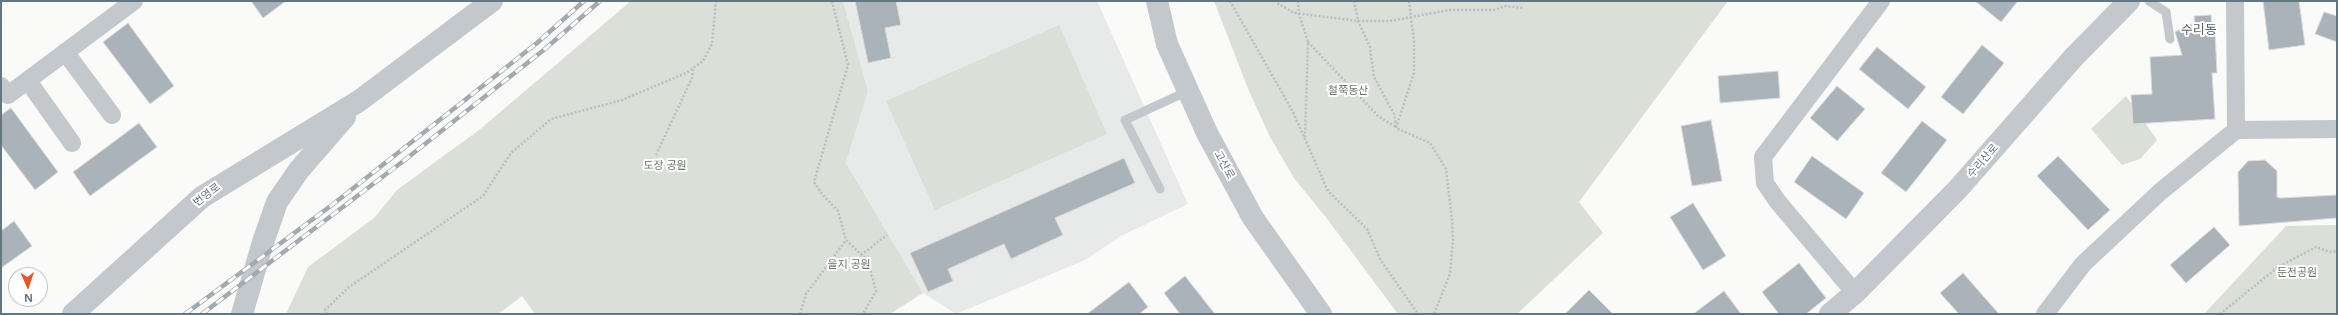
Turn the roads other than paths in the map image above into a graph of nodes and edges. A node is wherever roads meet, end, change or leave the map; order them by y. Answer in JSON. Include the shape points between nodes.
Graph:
{"nodes":[{"id":1,"x":134,"y":1,"type":"edge"},
{"id":2,"x":492,"y":1,"type":"edge"},
{"id":3,"x":1157,"y":1,"type":"edge"},
{"id":4,"x":1881,"y":1,"type":"edge"},
{"id":5,"x":2129,"y":1,"type":"edge"},
{"id":6,"x":2149,"y":1,"type":"edge"},
{"id":7,"x":2235,"y":1,"type":"edge"},
{"id":8,"x":2170,"y":39,"type":"dead end"},
{"id":9,"x":65,"y":52,"type":"junction"},
{"id":10,"x":28,"y":81,"type":"junction"},
{"id":11,"x":1188,"y":91,"type":"junction"},
{"id":12,"x":3,"y":94,"type":"edge"},
{"id":13,"x":359,"y":101,"type":"junction"},
{"id":14,"x":112,"y":115,"type":"dead end"},
{"id":15,"x":2337,"y":129,"type":"edge"},
{"id":16,"x":2236,"y":130,"type":"junction"},
{"id":17,"x":72,"y":143,"type":"dead end"},
{"id":18,"x":1160,"y":189,"type":"dead end"},
{"id":19,"x":1855,"y":293,"type":"junction"},
{"id":20,"x":72,"y":314,"type":"edge"},
{"id":21,"x":242,"y":314,"type":"edge"},
{"id":22,"x":1321,"y":314,"type":"edge"},
{"id":23,"x":1830,"y":314,"type":"edge"},
{"id":24,"x":2045,"y":314,"type":"edge"}],
"edges":[{"from":1,"to":9,"type":"street"},
{"from":2,"to":13,"type":"street","name":"번영로"},
{"from":3,"to":11,"type":"street","name":"고산로","via":[[1167,44]]},
{"from":4,"to":19,"type":"street","via":[[1763,157],[1764,183]]},
{"from":5,"to":19,"type":"street","name":"수리산로","via":[[2073,58],[1957,190]]},
{"from":6,"to":8,"type":"lane","via":[[2166,12]]},
{"from":7,"to":16,"type":"street"},
{"from":9,"to":10,"type":"street"},
{"from":9,"to":14,"type":"street"},
{"from":10,"to":12,"type":"street"},
{"from":10,"to":17,"type":"street"},
{"from":11,"to":18,"type":"lane","via":[[1125,120]]},
{"from":11,"to":22,"type":"street","name":"고산로","via":[[1207,133],[1253,218]]},
{"from":13,"to":20,"type":"street","name":"번영로","via":[[202,197]]},
{"from":13,"to":21,"type":"street","name":"번영로","via":[[299,170],[277,202]]},
{"from":15,"to":16,"type":"street"},
{"from":16,"to":24,"type":"street","via":[[2160,192],[2083,264]]},
{"from":19,"to":23,"type":"street","name":"수리산로"}]}
